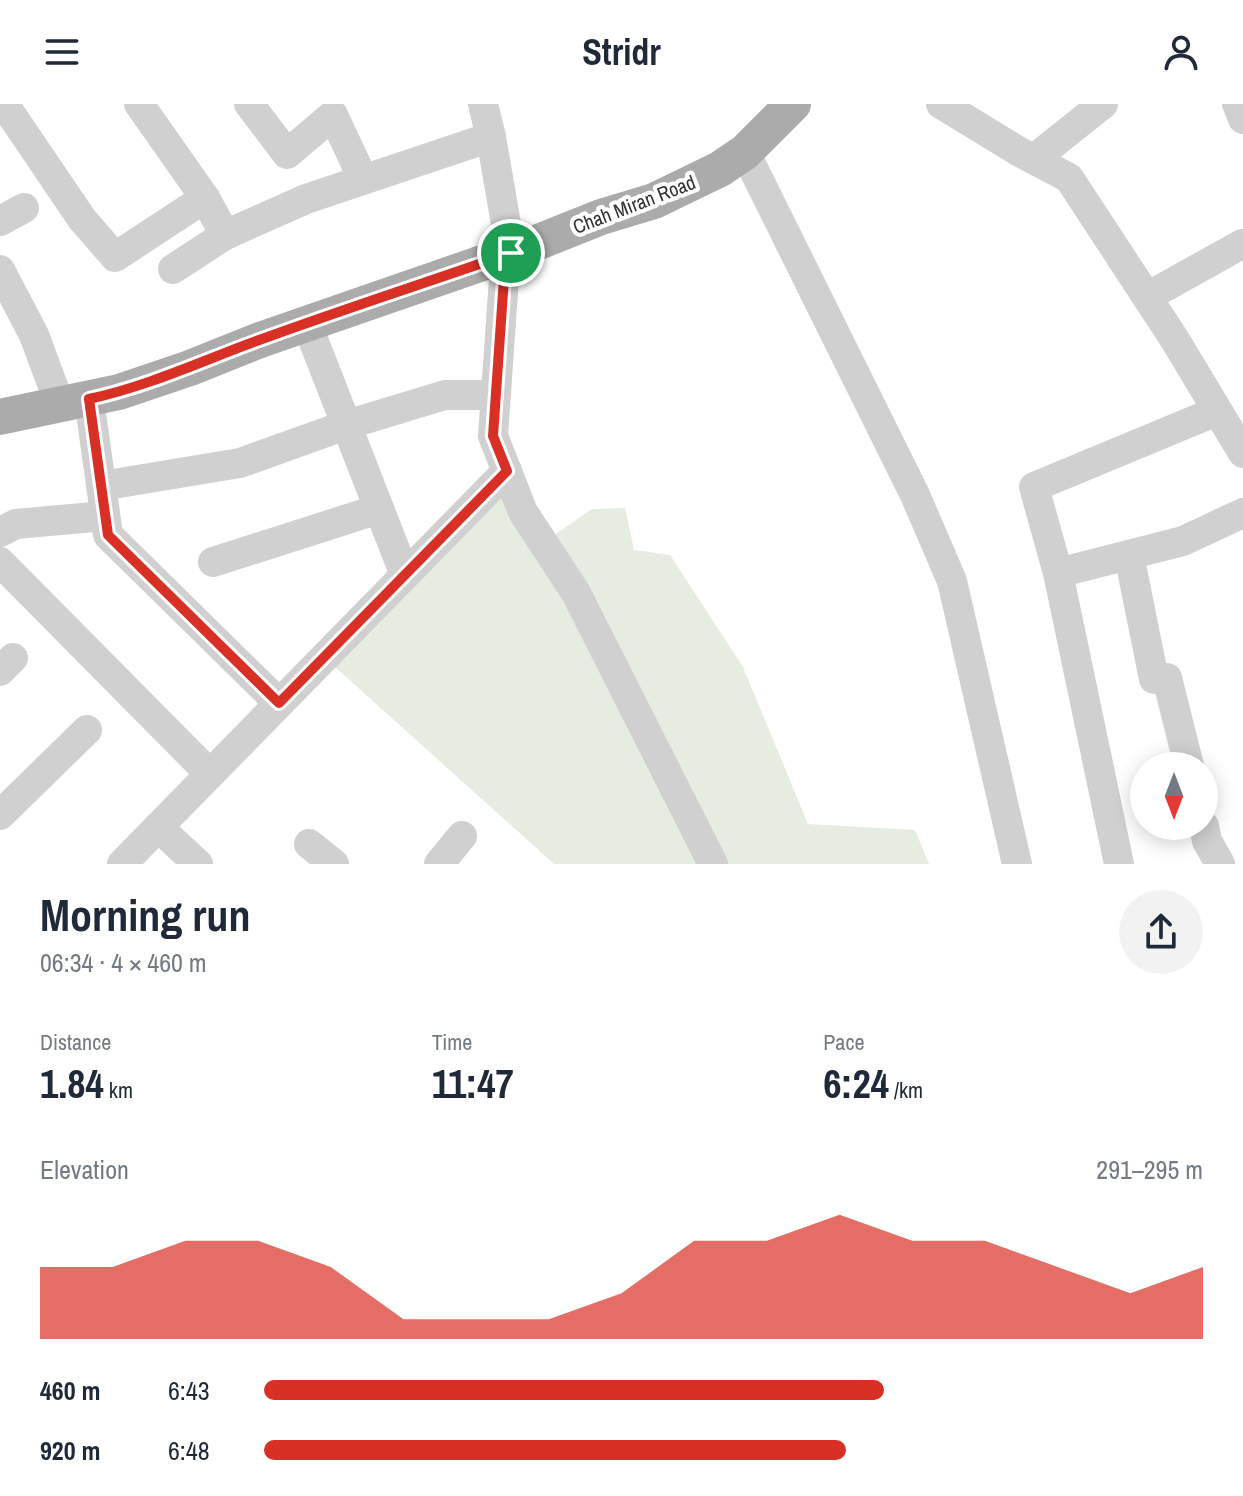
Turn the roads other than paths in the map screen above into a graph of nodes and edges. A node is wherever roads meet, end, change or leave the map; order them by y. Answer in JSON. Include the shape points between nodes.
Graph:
{"nodes":[{"id":1,"x":4,"y":104,"type":"edge"},
{"id":2,"x":139,"y":104,"type":"edge"},
{"id":3,"x":249,"y":104,"type":"edge"},
{"id":4,"x":483,"y":104,"type":"edge"},
{"id":5,"x":793,"y":104,"type":"edge"},
{"id":6,"x":941,"y":104,"type":"edge"},
{"id":7,"x":1103,"y":104,"type":"edge"},
{"id":8,"x":1237,"y":104,"type":"edge"},
{"id":9,"x":1243,"y":119,"type":"edge"},
{"id":10,"x":491,"y":137,"type":"junction"},
{"id":11,"x":745,"y":152,"type":"junction"},
{"id":12,"x":1034,"y":159,"type":"junction"},
{"id":13,"x":363,"y":179,"type":"junction"},
{"id":14,"x":205,"y":198,"type":"junction"},
{"id":15,"x":225,"y":235,"type":"junction"},
{"id":16,"x":1242,"y":244,"type":"edge"},
{"id":17,"x":511,"y":253,"type":"junction"},
{"id":18,"x":173,"y":269,"type":"dead end"},
{"id":19,"x":0,"y":270,"type":"edge"},
{"id":20,"x":1147,"y":297,"type":"junction"},
{"id":21,"x":307,"y":324,"type":"junction"},
{"id":22,"x":496,"y":395,"type":"junction"},
{"id":23,"x":75,"y":402,"type":"junction"},
{"id":24,"x":1228,"y":415,"type":"edge"},
{"id":25,"x":0,"y":417,"type":"edge"},
{"id":26,"x":346,"y":425,"type":"junction"},
{"id":27,"x":1243,"y":453,"type":"edge"},
{"id":28,"x":507,"y":471,"type":"junction"},
{"id":29,"x":101,"y":486,"type":"junction"},
{"id":30,"x":379,"y":509,"type":"junction"},
{"id":31,"x":1243,"y":513,"type":"edge"},
{"id":32,"x":105,"y":516,"type":"junction"},
{"id":33,"x":0,"y":532,"type":"edge"},
{"id":34,"x":1129,"y":555,"type":"junction"},
{"id":35,"x":0,"y":562,"type":"edge"},
{"id":36,"x":213,"y":562,"type":"dead end"},
{"id":37,"x":1058,"y":573,"type":"junction"},
{"id":38,"x":405,"y":575,"type":"junction"},
{"id":39,"x":279,"y":703,"type":"junction"},
{"id":40,"x":87,"y":730,"type":"dead end"},
{"id":41,"x":1186,"y":752,"type":"edge"},
{"id":42,"x":210,"y":774,"type":"junction"},
{"id":43,"x":0,"y":815,"type":"edge"},
{"id":44,"x":158,"y":827,"type":"junction"},
{"id":45,"x":462,"y":836,"type":"dead end"},
{"id":46,"x":1207,"y":840,"type":"edge"},
{"id":47,"x":309,"y":844,"type":"dead end"},
{"id":48,"x":122,"y":864,"type":"edge"},
{"id":49,"x":198,"y":864,"type":"edge"},
{"id":50,"x":334,"y":864,"type":"edge"},
{"id":51,"x":439,"y":864,"type":"edge"},
{"id":52,"x":713,"y":864,"type":"edge"},
{"id":53,"x":1017,"y":864,"type":"edge"},
{"id":54,"x":1119,"y":864,"type":"edge"},
{"id":55,"x":1220,"y":864,"type":"edge"}],
"edges":[{"from":1,"to":14,"type":"street","via":[[82,219],[115,257]]},
{"from":2,"to":14,"type":"street"},
{"from":3,"to":13,"type":"street","via":[[287,154],[333,115]]},
{"from":4,"to":10,"type":"street"},
{"from":5,"to":11,"type":"main road","name":"Chah Miran Road"},
{"from":6,"to":12,"type":"street"},
{"from":7,"to":12,"type":"street"},
{"from":8,"to":9,"type":"street"},
{"from":10,"to":13,"type":"street"},
{"from":10,"to":17,"type":"street"},
{"from":11,"to":17,"type":"main road","name":"Chah Miran Road","via":[[654,201]]},
{"from":11,"to":53,"type":"street","via":[[915,495],[952,581]]},
{"from":12,"to":20,"type":"street","via":[[1069,178]]},
{"from":13,"to":15,"type":"street"},
{"from":14,"to":15,"type":"street"},
{"from":15,"to":18,"type":"street"},
{"from":16,"to":20,"type":"street"},
{"from":17,"to":21,"type":"main road","name":"Chah Miran Road"},
{"from":17,"to":22,"type":"street","via":[[504,278]]},
{"from":19,"to":23,"type":"street"},
{"from":20,"to":24,"type":"street"},
{"from":21,"to":23,"type":"main road","name":"Chah Miran Road","via":[[119,392]]},
{"from":21,"to":26,"type":"street"},
{"from":22,"to":26,"type":"street","via":[[445,395]]},
{"from":22,"to":28,"type":"street","via":[[493,436]]},
{"from":23,"to":25,"type":"main road","name":"Chah Miran Road"},
{"from":23,"to":29,"type":"street"},
{"from":24,"to":27,"type":"street"},
{"from":24,"to":37,"type":"street","via":[[1034,487]]},
{"from":26,"to":29,"type":"street","via":[[240,463]]},
{"from":26,"to":30,"type":"street"},
{"from":28,"to":38,"type":"street"},
{"from":28,"to":52,"type":"street","via":[[523,512],[576,593]]},
{"from":29,"to":32,"type":"street"},
{"from":30,"to":36,"type":"street"},
{"from":30,"to":38,"type":"street"},
{"from":31,"to":34,"type":"street","via":[[1183,541]]},
{"from":32,"to":33,"type":"street","via":[[16,524]]},
{"from":32,"to":39,"type":"street","via":[[108,535]]},
{"from":34,"to":37,"type":"street"},
{"from":34,"to":41,"type":"street","via":[[1154,679],[1167,678]]},
{"from":35,"to":42,"type":"street"},
{"from":37,"to":54,"type":"street"},
{"from":38,"to":39,"type":"street"},
{"from":39,"to":42,"type":"street"},
{"from":40,"to":43,"type":"street"},
{"from":42,"to":44,"type":"street"},
{"from":44,"to":48,"type":"street"},
{"from":44,"to":49,"type":"street"},
{"from":45,"to":51,"type":"street"},
{"from":46,"to":55,"type":"street"},
{"from":47,"to":50,"type":"street"}]}
